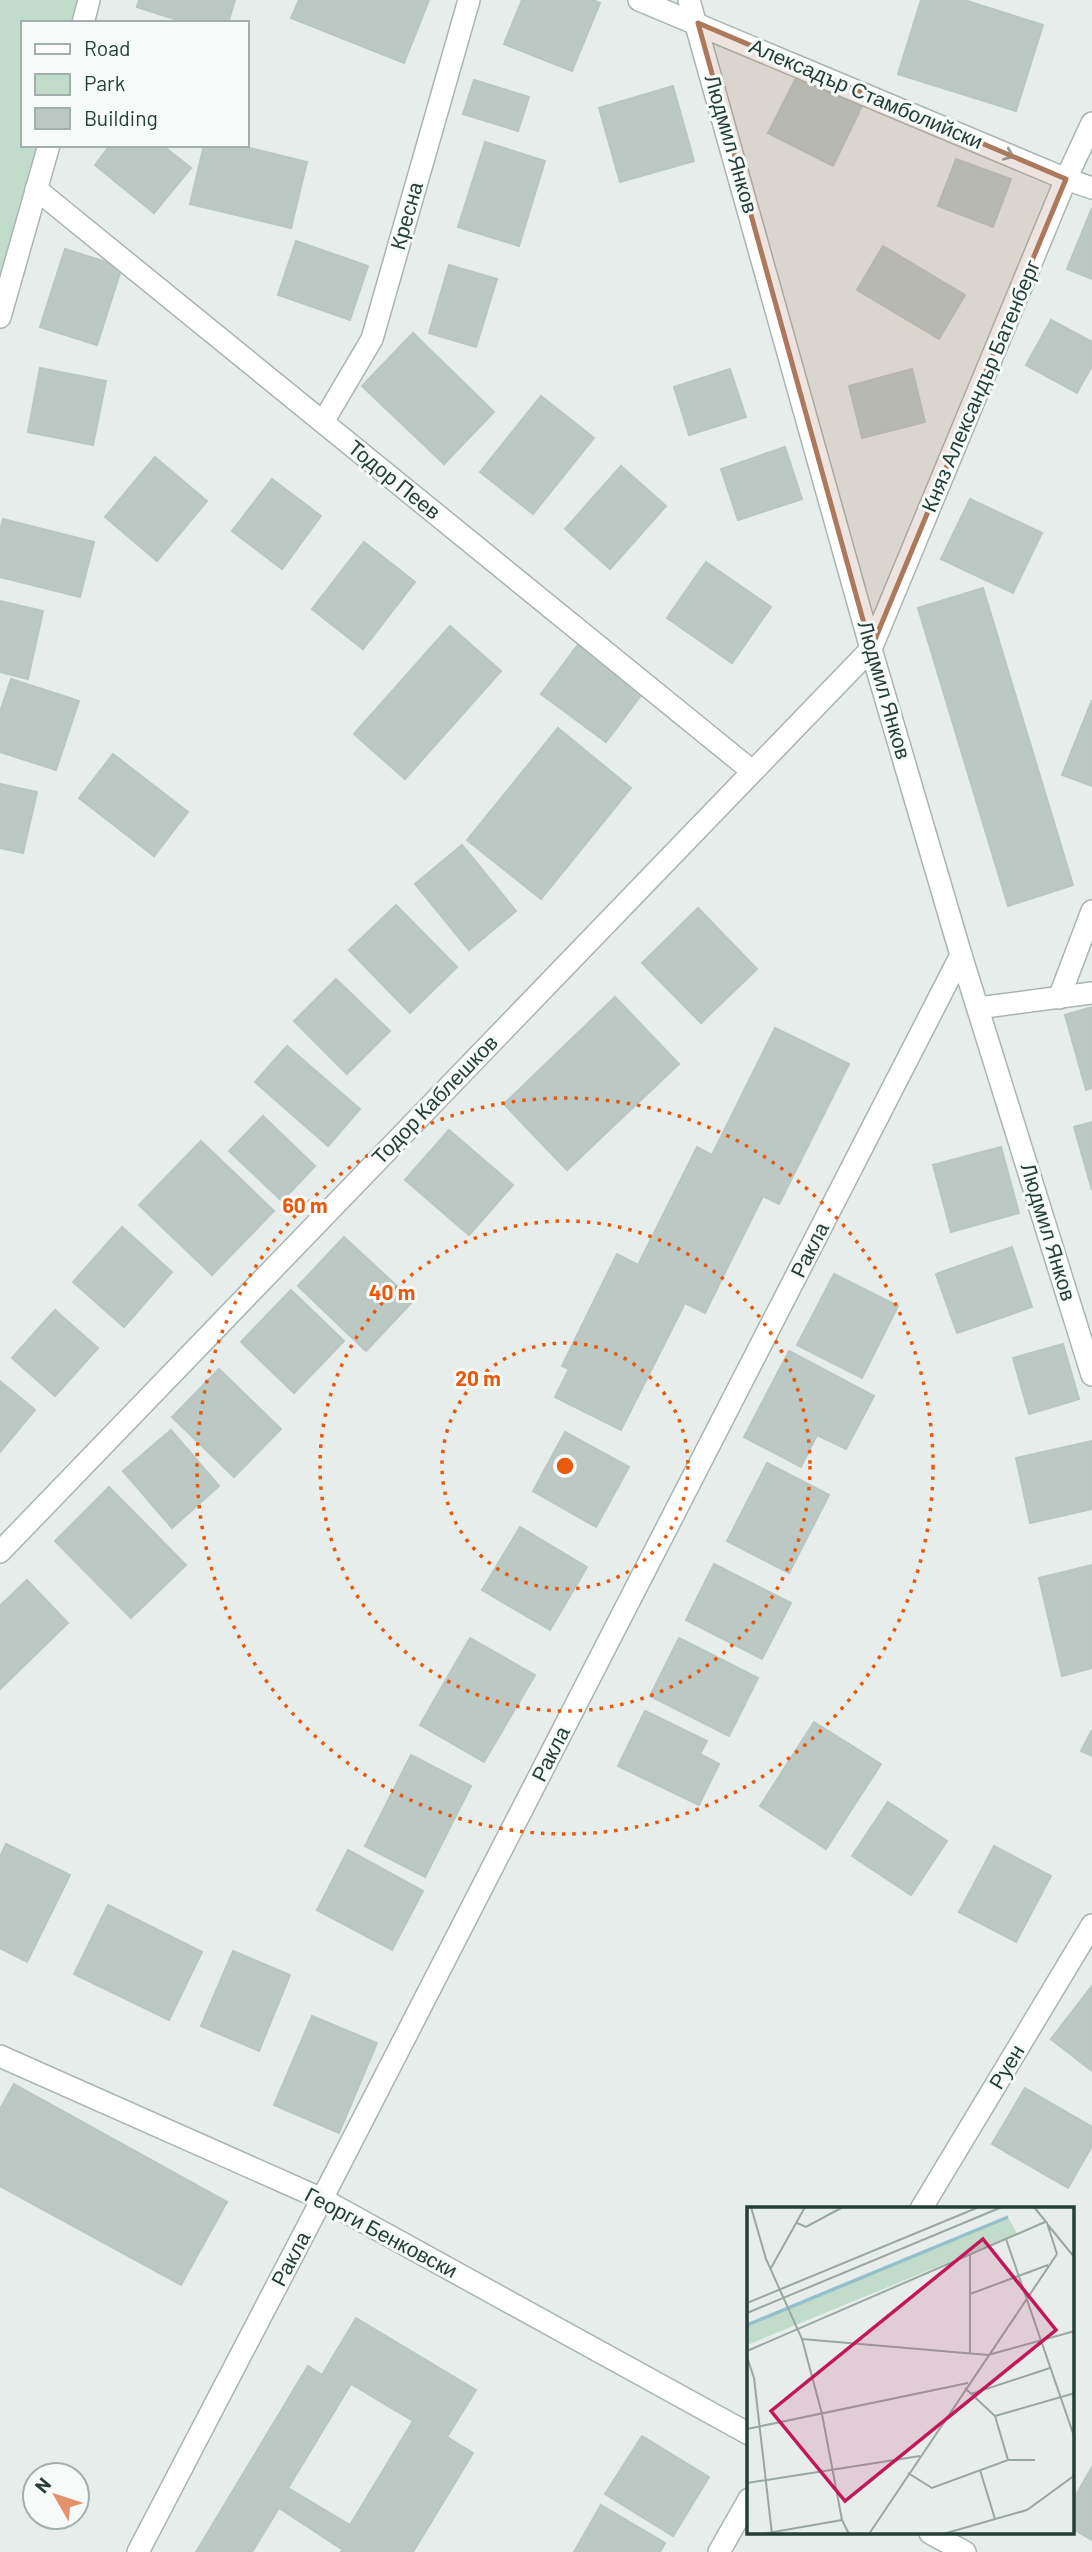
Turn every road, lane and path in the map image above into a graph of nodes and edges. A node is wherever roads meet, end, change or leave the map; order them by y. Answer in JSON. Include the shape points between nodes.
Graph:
{"nodes":[{"id":1,"x":89,"y":0,"type":"edge"},
{"id":2,"x":468,"y":0,"type":"edge"},
{"id":3,"x":639,"y":0,"type":"edge"},
{"id":4,"x":689,"y":0,"type":"edge"},
{"id":5,"x":84,"y":21,"type":"edge"},
{"id":6,"x":698,"y":23,"type":"junction"},
{"id":7,"x":1092,"y":123,"type":"edge"},
{"id":8,"x":47,"y":147,"type":"edge"},
{"id":9,"x":1066,"y":179,"type":"junction"},
{"id":10,"x":1092,"y":188,"type":"edge"},
{"id":11,"x":36,"y":189,"type":"junction"},
{"id":12,"x":0,"y":317,"type":"edge"},
{"id":13,"x":323,"y":422,"type":"junction"},
{"id":14,"x":872,"y":649,"type":"junction"},
{"id":15,"x":752,"y":771,"type":"junction"},
{"id":16,"x":1092,"y":911,"type":"edge"},
{"id":17,"x":961,"y":955,"type":"junction"},
{"id":18,"x":1092,"y":993,"type":"edge"},
{"id":19,"x":1059,"y":998,"type":"junction"},
{"id":20,"x":978,"y":1008,"type":"junction"},
{"id":21,"x":1092,"y":1375,"type":"edge"},
{"id":22,"x":0,"y":1552,"type":"edge"},
{"id":23,"x":1092,"y":1924,"type":"edge"},
{"id":24,"x":0,"y":2056,"type":"edge"},
{"id":25,"x":323,"y":2199,"type":"junction"},
{"id":26,"x":922,"y":2207,"type":"edge"},
{"id":27,"x":747,"y":2433,"type":"edge"},
{"id":28,"x":747,"y":2503,"type":"edge"},
{"id":29,"x":932,"y":2534,"type":"edge"},
{"id":30,"x":138,"y":2552,"type":"edge"},
{"id":31,"x":719,"y":2552,"type":"edge"},
{"id":32,"x":965,"y":2552,"type":"edge"}],
"edges":[{"from":1,"to":5,"type":"street"},
{"from":2,"to":13,"type":"street","name":"Кресна","via":[[372,339]]},
{"from":3,"to":6,"type":"street","name":"Алексадър Стамболийски"},
{"from":4,"to":6,"type":"street","name":"Людмил Янков"},
{"from":6,"to":9,"type":"street","name":"Алексадър Стамболийски","one_way":true},
{"from":6,"to":14,"type":"street","name":"Людмил Янков"},
{"from":7,"to":9,"type":"street","name":"Княз Александър Батенберг"},
{"from":8,"to":11,"type":"street"},
{"from":9,"to":10,"type":"street","name":"Алексадър Стамболийски"},
{"from":9,"to":14,"type":"street","name":"Княз Александър Батенберг"},
{"from":11,"to":12,"type":"street"},
{"from":11,"to":13,"type":"street","name":"Тодор Пеев"},
{"from":13,"to":15,"type":"street","name":"Тодор Пеев"},
{"from":14,"to":15,"type":"street","name":"Тодор Каблешков"},
{"from":14,"to":17,"type":"street","name":"Людмил Янков"},
{"from":15,"to":22,"type":"street","name":"Тодор Каблешков"},
{"from":16,"to":19,"type":"street"},
{"from":17,"to":20,"type":"street","name":"Людмил Янков"},
{"from":17,"to":25,"type":"street","name":"Ракла"},
{"from":18,"to":19,"type":"street"},
{"from":19,"to":20,"type":"street"},
{"from":20,"to":21,"type":"street","name":"Людмил Янков"},
{"from":23,"to":26,"type":"street","name":"Руен"},
{"from":24,"to":25,"type":"street","name":"Георги Бенковски"},
{"from":25,"to":27,"type":"street","name":"Георги Бенковски"},
{"from":25,"to":30,"type":"street","name":"Ракла"},
{"from":28,"to":31,"type":"street"},
{"from":29,"to":32,"type":"street"}]}
